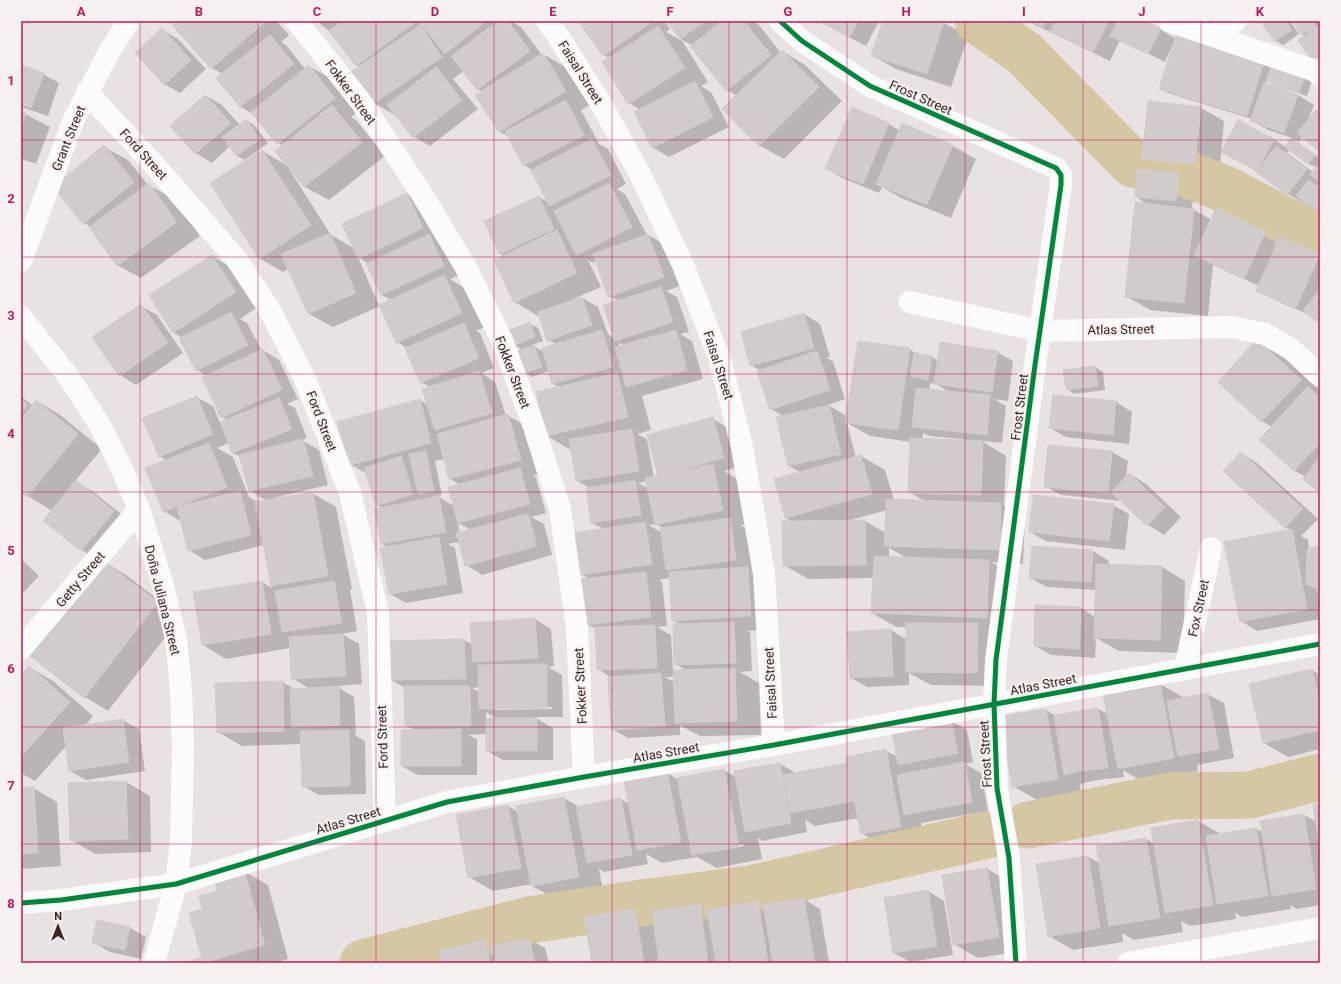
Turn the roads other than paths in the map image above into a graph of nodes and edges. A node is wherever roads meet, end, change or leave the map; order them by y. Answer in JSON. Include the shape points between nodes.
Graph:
{"nodes":[{"id":1,"x":129,"y":21,"type":"edge"},
{"id":2,"x":296,"y":21,"type":"edge"},
{"id":3,"x":547,"y":21,"type":"edge"},
{"id":4,"x":780,"y":21,"type":"edge"},
{"id":5,"x":1169,"y":21,"type":"edge"},
{"id":6,"x":1235,"y":21,"type":"edge"},
{"id":7,"x":1212,"y":35,"type":"junction"},
{"id":8,"x":1320,"y":75,"type":"edge"},
{"id":9,"x":87,"y":92,"type":"junction"},
{"id":10,"x":21,"y":261,"type":"edge"},
{"id":11,"x":910,"y":302,"type":"dead end"},
{"id":12,"x":21,"y":317,"type":"edge"},
{"id":13,"x":1040,"y":331,"type":"junction"},
{"id":14,"x":1320,"y":376,"type":"edge"},
{"id":15,"x":139,"y":509,"type":"junction"},
{"id":16,"x":1211,"y":548,"type":"dead end"},
{"id":17,"x":1320,"y":644,"type":"edge"},
{"id":18,"x":21,"y":649,"type":"edge"},
{"id":19,"x":1184,"y":668,"type":"junction"},
{"id":20,"x":994,"y":704,"type":"junction"},
{"id":21,"x":774,"y":745,"type":"junction"},
{"id":22,"x":584,"y":777,"type":"junction"},
{"id":23,"x":385,"y":821,"type":"junction"},
{"id":24,"x":176,"y":884,"type":"junction"},
{"id":25,"x":21,"y":903,"type":"edge"},
{"id":26,"x":1320,"y":928,"type":"edge"},
{"id":27,"x":1227,"y":954,"type":"edge"},
{"id":28,"x":154,"y":963,"type":"edge"},
{"id":29,"x":1016,"y":963,"type":"edge"},
{"id":30,"x":1128,"y":963,"type":"edge"}],
"edges":[{"from":1,"to":9,"type":"street","name":"Grant Street"},
{"from":2,"to":22,"type":"street","name":"Fokker Street","via":[[361,102],[420,191],[465,266],[502,340],[534,427],[560,509],[577,628]]},
{"from":3,"to":21,"type":"street","name":"Faisal Street","via":[[600,102],[641,176],[683,265],[720,360],[742,447],[764,573]]},
{"from":4,"to":13,"type":"street","name":"Frost Street","via":[[802,41],[870,86],[1056,168],[1061,175],[1061,185]]},
{"from":5,"to":7,"type":"street"},
{"from":6,"to":7,"type":"street"},
{"from":7,"to":8,"type":"street","via":[[1313,70]]},
{"from":9,"to":10,"type":"street","name":"Grant Street","via":[[74,119]]},
{"from":9,"to":23,"type":"street","name":"Ford Street","via":[[237,260],[268,306],[305,380],[350,493],[378,613]]},
{"from":11,"to":13,"type":"street","name":"Atlas Street"},
{"from":12,"to":15,"type":"street","name":"Doña Juliana Street","via":[[68,376],[101,427]]},
{"from":13,"to":14,"type":"street","name":"Atlas Street","via":[[1232,327],[1265,334],[1291,349]]},
{"from":13,"to":20,"type":"street","name":"Frost Street","via":[[996,660]]},
{"from":15,"to":18,"type":"street","name":"Getty Street"},
{"from":15,"to":24,"type":"street","name":"Doña Juliana Street","via":[[162,582],[176,639],[181,689],[181,841]]},
{"from":16,"to":19,"type":"street","name":"Fox Street"},
{"from":17,"to":19,"type":"street","name":"Atlas Street"},
{"from":19,"to":20,"type":"street","name":"Atlas Street"},
{"from":20,"to":21,"type":"street","name":"Atlas Street"},
{"from":20,"to":29,"type":"street","name":"Frost Street","via":[[997,788],[1009,858]]},
{"from":21,"to":22,"type":"street","name":"Atlas Street"},
{"from":22,"to":23,"type":"street","name":"Atlas Street","via":[[447,802]]},
{"from":23,"to":24,"type":"street","name":"Atlas Street"},
{"from":24,"to":25,"type":"street","name":"Atlas Street"},
{"from":24,"to":28,"type":"street","name":"Doña Juliana Street"},
{"from":26,"to":27,"type":"street"},
{"from":27,"to":30,"type":"street"}]}
